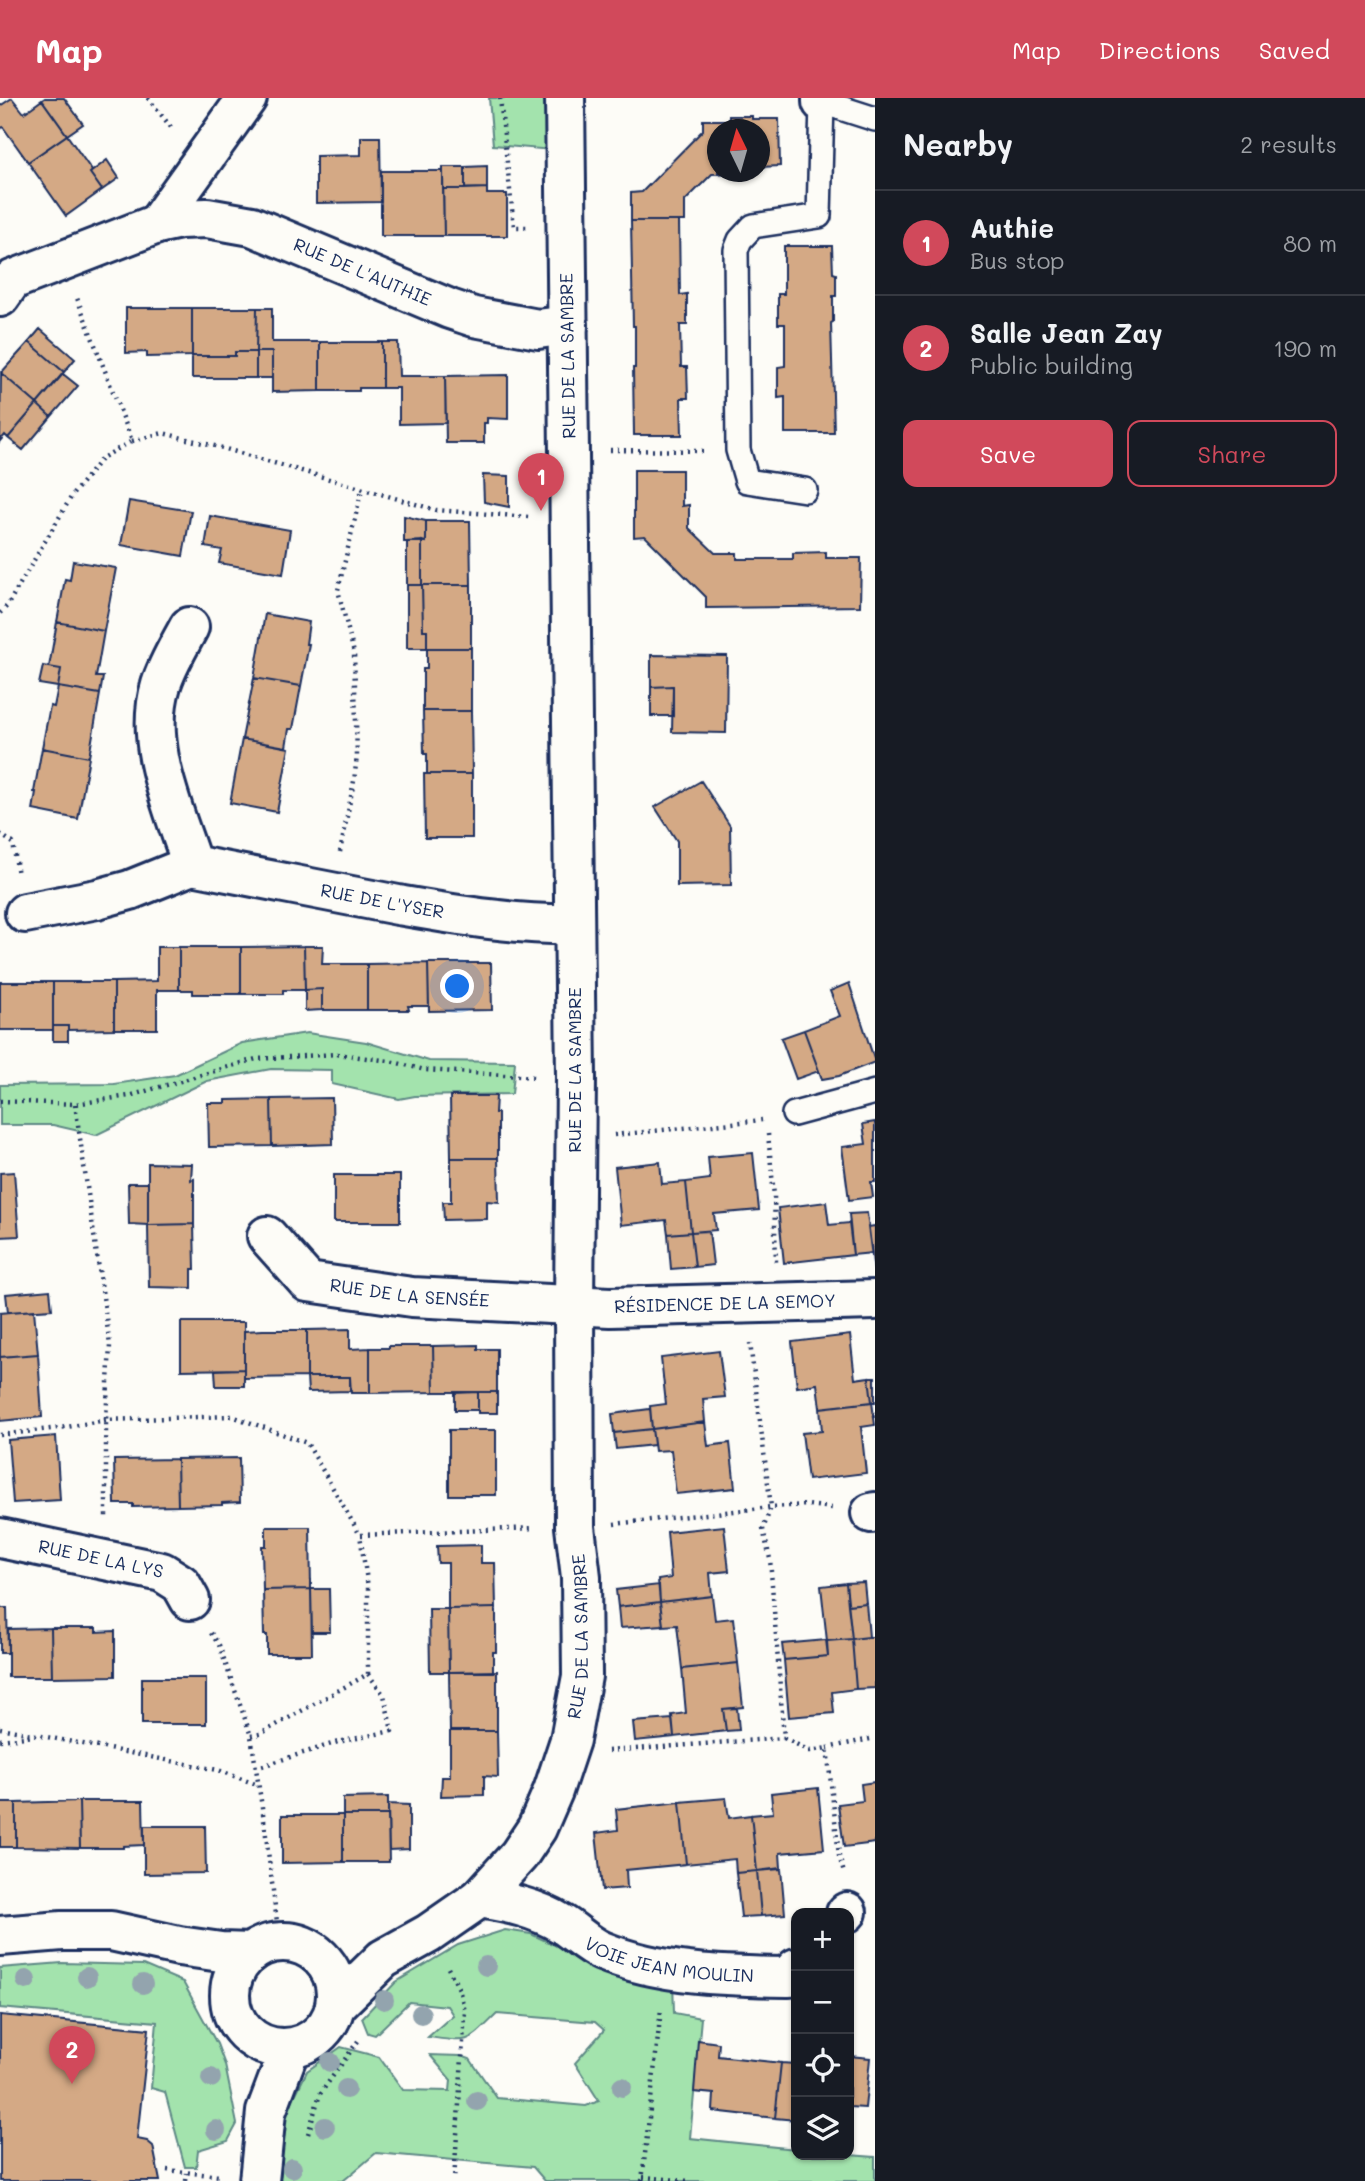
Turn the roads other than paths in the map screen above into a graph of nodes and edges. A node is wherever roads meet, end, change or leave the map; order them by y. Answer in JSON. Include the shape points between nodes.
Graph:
{"nodes":[{"id":1,"x":247,"y":98,"type":"edge"},
{"id":2,"x":565,"y":98,"type":"edge"},
{"id":3,"x":822,"y":100,"type":"edge"},
{"id":4,"x":875,"y":119,"type":"edge"},
{"id":5,"x":157,"y":224,"type":"junction"},
{"id":6,"x":4,"y":277,"type":"edge"},
{"id":7,"x":568,"y":325,"type":"junction"},
{"id":8,"x":805,"y":490,"type":"dead end"},
{"id":9,"x":189,"y":627,"type":"dead end"},
{"id":10,"x":192,"y":864,"type":"junction"},
{"id":11,"x":24,"y":914,"type":"dead end"},
{"id":12,"x":573,"y":924,"type":"junction"},
{"id":13,"x":875,"y":1092,"type":"edge"},
{"id":14,"x":794,"y":1114,"type":"road end"},
{"id":15,"x":267,"y":1236,"type":"dead end"},
{"id":16,"x":875,"y":1300,"type":"edge"},
{"id":17,"x":574,"y":1306,"type":"junction"},
{"id":18,"x":0,"y":1538,"type":"edge"},
{"id":19,"x":190,"y":1600,"type":"road end"},
{"id":20,"x":519,"y":1855,"type":"junction"},
{"id":21,"x":480,"y":1898,"type":"junction"},
{"id":22,"x":549,"y":1917,"type":"junction"},
{"id":23,"x":0,"y":1936,"type":"edge"},
{"id":24,"x":179,"y":1946,"type":"junction"},
{"id":25,"x":264,"y":1948,"type":"junction"},
{"id":26,"x":383,"y":1959,"type":"junction"},
{"id":27,"x":322,"y":1960,"type":"junction"},
{"id":28,"x":794,"y":1971,"type":"edge"},
{"id":29,"x":230,"y":1990,"type":"junction"},
{"id":30,"x":335,"y":2006,"type":"junction"},
{"id":31,"x":273,"y":2045,"type":"junction"},
{"id":32,"x":259,"y":2181,"type":"edge"}],
"edges":[{"from":1,"to":5,"type":"street"},
{"from":2,"to":7,"type":"street","name":"RUE DE LA SAMBRE"},
{"from":3,"to":4,"type":"lane"},
{"from":3,"to":8,"type":"lane","via":[[819,216],[753,226],[736,250],[738,450],[747,481]]},
{"from":5,"to":6,"type":"street","name":"RUE DE L'AUTHIE"},
{"from":5,"to":7,"type":"street","name":"RUE DE L'AUTHIE","via":[[207,218],[252,226],[474,317],[538,329]]},
{"from":7,"to":12,"type":"street","name":"RUE DE LA SAMBRE"},
{"from":9,"to":10,"type":"street","via":[[161,685],[156,730],[165,780]]},
{"from":10,"to":11,"type":"street","via":[[97,900]]},
{"from":10,"to":12,"type":"street","name":"RUE DE L'YSER","via":[[485,920]]},
{"from":12,"to":17,"type":"street","name":"RUE DE LA SAMBRE"},
{"from":13,"to":14,"type":"lane"},
{"from":15,"to":17,"type":"street","name":"RUE DE LA SENSÉE","via":[[308,1282],[412,1297]]},
{"from":16,"to":17,"type":"street","name":"RÉSIDENCE DE LA SEMOY"},
{"from":17,"to":20,"type":"street","name":"RUE DE LA SAMBRE","via":[[575,1527],[582,1577],[582,1676],[570,1740],[537,1828]]},
{"from":18,"to":19,"type":"street","name":"RUE DE LA LYS","via":[[162,1572],[181,1584]]},
{"from":20,"to":21,"type":"street","name":"RUE DE LA SAMBRE"},
{"from":20,"to":22,"type":"street"},
{"from":21,"to":22,"type":"street","name":"VOIE JEAN MOULIN","via":[[517,1904]]},
{"from":21,"to":26,"type":"street","name":"RUE DE LA SAMBRE"},
{"from":22,"to":28,"type":"street","name":"VOIE JEAN MOULIN","via":[[600,1950],[634,1962],[712,1975],[789,1977]]},
{"from":23,"to":24,"type":"street","via":[[111,1931]]},
{"from":24,"to":25,"type":"street","via":[[221,1952]]},
{"from":24,"to":29,"type":"street"},
{"from":25,"to":27,"type":"street","via":[[294,1943]]},
{"from":25,"to":29,"type":"street","via":[[236,1969]]},
{"from":26,"to":27,"type":"street","name":"RUE DE LA SAMBRE"},
{"from":26,"to":30,"type":"street","name":"RUE DE LA SAMBRE"},
{"from":27,"to":30,"type":"street","via":[[332,1973]]},
{"from":29,"to":31,"type":"street","via":[[230,2005],[244,2031]]},
{"from":30,"to":31,"type":"street","via":[[324,2029],[309,2042]]},
{"from":31,"to":32,"type":"street","via":[[258,2069],[266,2112]]}]}
